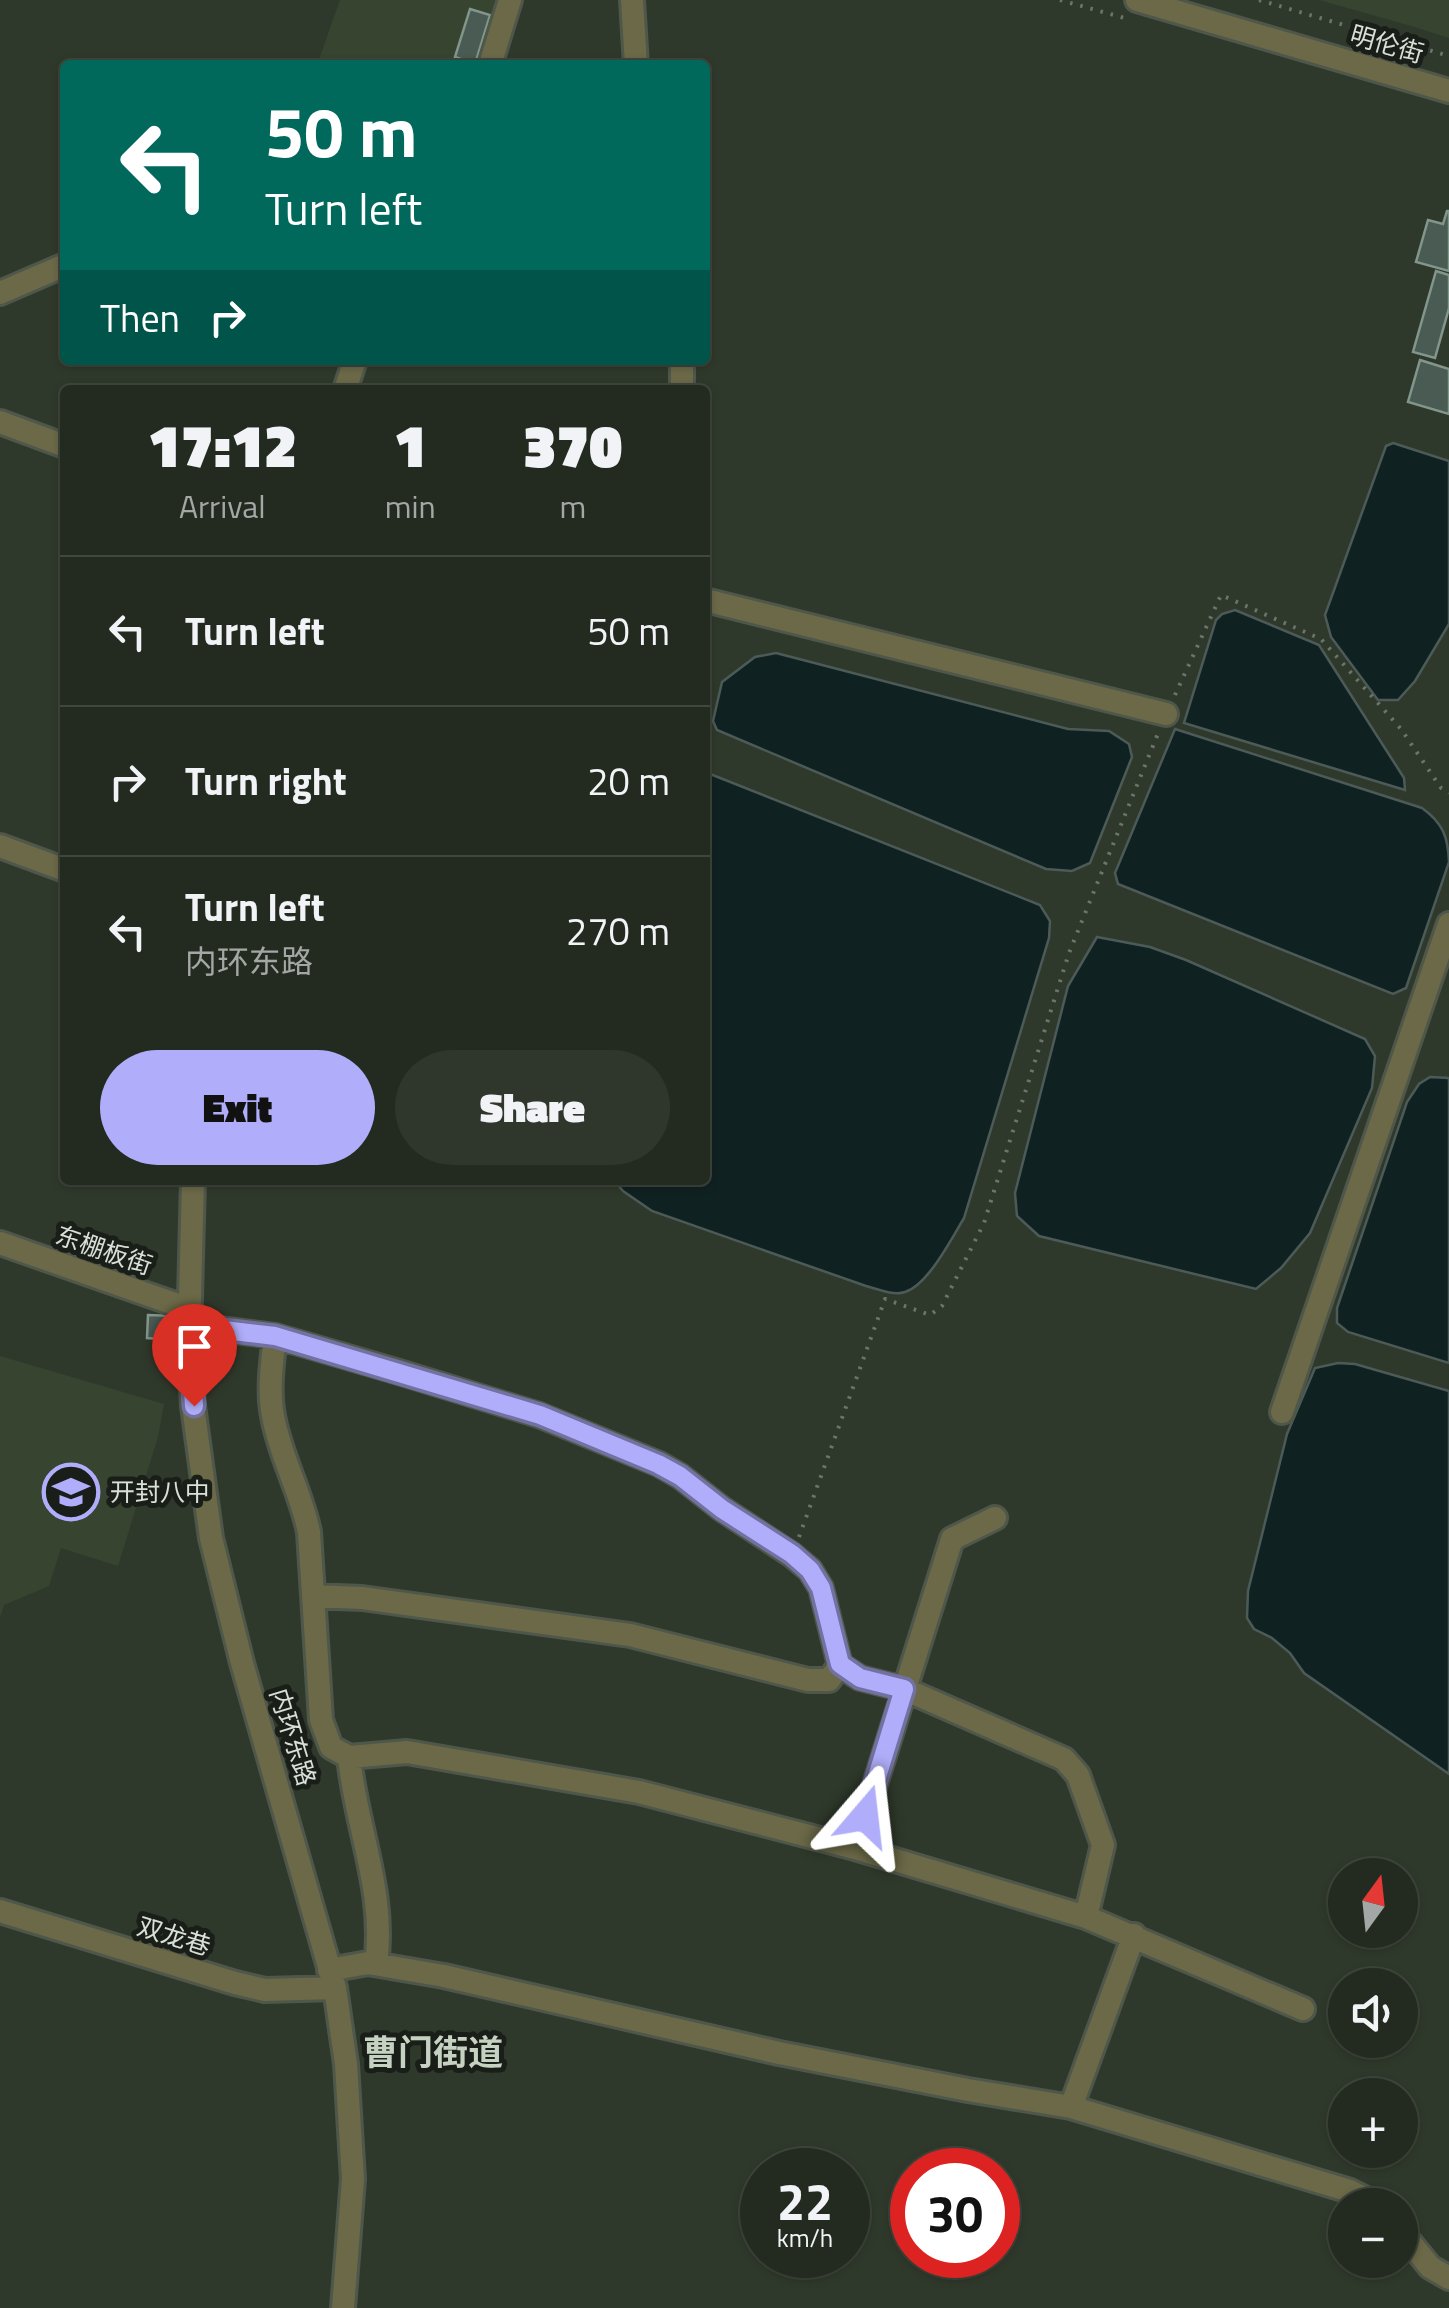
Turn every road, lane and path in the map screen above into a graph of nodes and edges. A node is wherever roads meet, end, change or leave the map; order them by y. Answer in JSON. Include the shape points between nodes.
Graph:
{"nodes":[{"id":1,"x":510,"y":0,"type":"edge"},
{"id":2,"x":632,"y":0,"type":"edge"},
{"id":3,"x":1136,"y":0,"type":"edge"},
{"id":4,"x":1190,"y":0,"type":"edge"},
{"id":5,"x":1258,"y":0,"type":"edge"},
{"id":6,"x":1449,"y":56,"type":"edge"},
{"id":7,"x":492,"y":60,"type":"edge"},
{"id":8,"x":636,"y":60,"type":"edge"},
{"id":9,"x":1449,"y":75,"type":"edge"},
{"id":10,"x":1449,"y":91,"type":"edge"},
{"id":11,"x":60,"y":267,"type":"edge"},
{"id":12,"x":0,"y":293,"type":"edge"},
{"id":13,"x":0,"y":422,"type":"edge"},
{"id":14,"x":60,"y":444,"type":"edge"},
{"id":15,"x":710,"y":601,"type":"edge"},
{"id":16,"x":1166,"y":714,"type":"junction"},
{"id":17,"x":1449,"y":793,"type":"edge"},
{"id":18,"x":0,"y":846,"type":"edge"},
{"id":19,"x":60,"y":868,"type":"edge"},
{"id":20,"x":1449,"y":924,"type":"edge"},
{"id":21,"x":193,"y":1185,"type":"edge"},
{"id":22,"x":0,"y":1242,"type":"edge"},
{"id":23,"x":189,"y":1318,"type":"junction"},
{"id":24,"x":275,"y":1336,"type":"junction"},
{"id":25,"x":1282,"y":1412,"type":"dead end"},
{"id":26,"x":995,"y":1518,"type":"dead end"},
{"id":27,"x":792,"y":1554,"type":"junction"},
{"id":28,"x":313,"y":1596,"type":"junction"},
{"id":29,"x":840,"y":1664,"type":"junction"},
{"id":30,"x":904,"y":1689,"type":"junction"},
{"id":31,"x":350,"y":1757,"type":"junction"},
{"id":32,"x":856,"y":1848,"type":"junction"},
{"id":33,"x":0,"y":1911,"type":"edge"},
{"id":34,"x":1086,"y":1917,"type":"junction"},
{"id":35,"x":1134,"y":1935,"type":"junction"},
{"id":36,"x":376,"y":1964,"type":"junction"},
{"id":37,"x":332,"y":1979,"type":"junction"},
{"id":38,"x":1303,"y":2009,"type":"dead end"},
{"id":39,"x":1071,"y":2107,"type":"junction"},
{"id":40,"x":1340,"y":2188,"type":"edge"},
{"id":41,"x":1418,"y":2253,"type":"edge"},
{"id":42,"x":1449,"y":2278,"type":"edge"},
{"id":43,"x":342,"y":2308,"type":"edge"}],
"edges":[{"from":1,"to":7,"type":"street"},
{"from":2,"to":8,"type":"street"},
{"from":3,"to":10,"type":"street","name":"明伦街"},
{"from":4,"to":9,"type":"street","name":"明伦街"},
{"from":5,"to":6,"type":"path"},
{"from":11,"to":12,"type":"street"},
{"from":13,"to":14,"type":"street"},
{"from":15,"to":16,"type":"street"},
{"from":16,"to":17,"type":"path","via":[[1221,595],[1321,639]]},
{"from":16,"to":27,"type":"path","via":[[1069,953],[984,1223],[942,1306],[930,1314],[885,1299]]},
{"from":18,"to":19,"type":"street"},
{"from":20,"to":25,"type":"street"},
{"from":21,"to":23,"type":"street","name":"内环东路"},
{"from":22,"to":23,"type":"street","name":"东棚板街"},
{"from":23,"to":24,"type":"street","name":"东棚板街"},
{"from":23,"to":37,"type":"street","name":"内环东路","via":[[211,1538]]},
{"from":24,"to":27,"type":"street","name":"东棚板街","via":[[588,1434],[680,1476]]},
{"from":24,"to":28,"type":"street","via":[[270,1397],[304,1508]]},
{"from":26,"to":30,"type":"street","via":[[952,1539]]},
{"from":27,"to":29,"type":"street","name":"东棚板街","via":[[821,1588]]},
{"from":28,"to":29,"type":"street","via":[[630,1635],[808,1680],[830,1680]]},
{"from":28,"to":31,"type":"street","via":[[320,1720],[330,1747]]},
{"from":29,"to":30,"type":"street","via":[[860,1678]]},
{"from":30,"to":32,"type":"street"},
{"from":30,"to":34,"type":"street","via":[[1048,1750],[1078,1775],[1103,1845]]},
{"from":31,"to":32,"type":"street","via":[[407,1752],[554,1776]]},
{"from":31,"to":36,"type":"street","via":[[373,1866]]},
{"from":32,"to":34,"type":"street"},
{"from":33,"to":37,"type":"street","name":"双龙巷","via":[[235,1984],[265,1990]]},
{"from":34,"to":35,"type":"street"},
{"from":35,"to":38,"type":"street"},
{"from":35,"to":39,"type":"street"},
{"from":36,"to":37,"type":"street","name":"双龙巷"},
{"from":36,"to":39,"type":"street","name":"双龙巷","via":[[779,2053]]},
{"from":37,"to":43,"type":"street","name":"内环东路","via":[[353,2146]]},
{"from":39,"to":40,"type":"street","name":"双龙巷"},
{"from":41,"to":42,"type":"street"}]}
